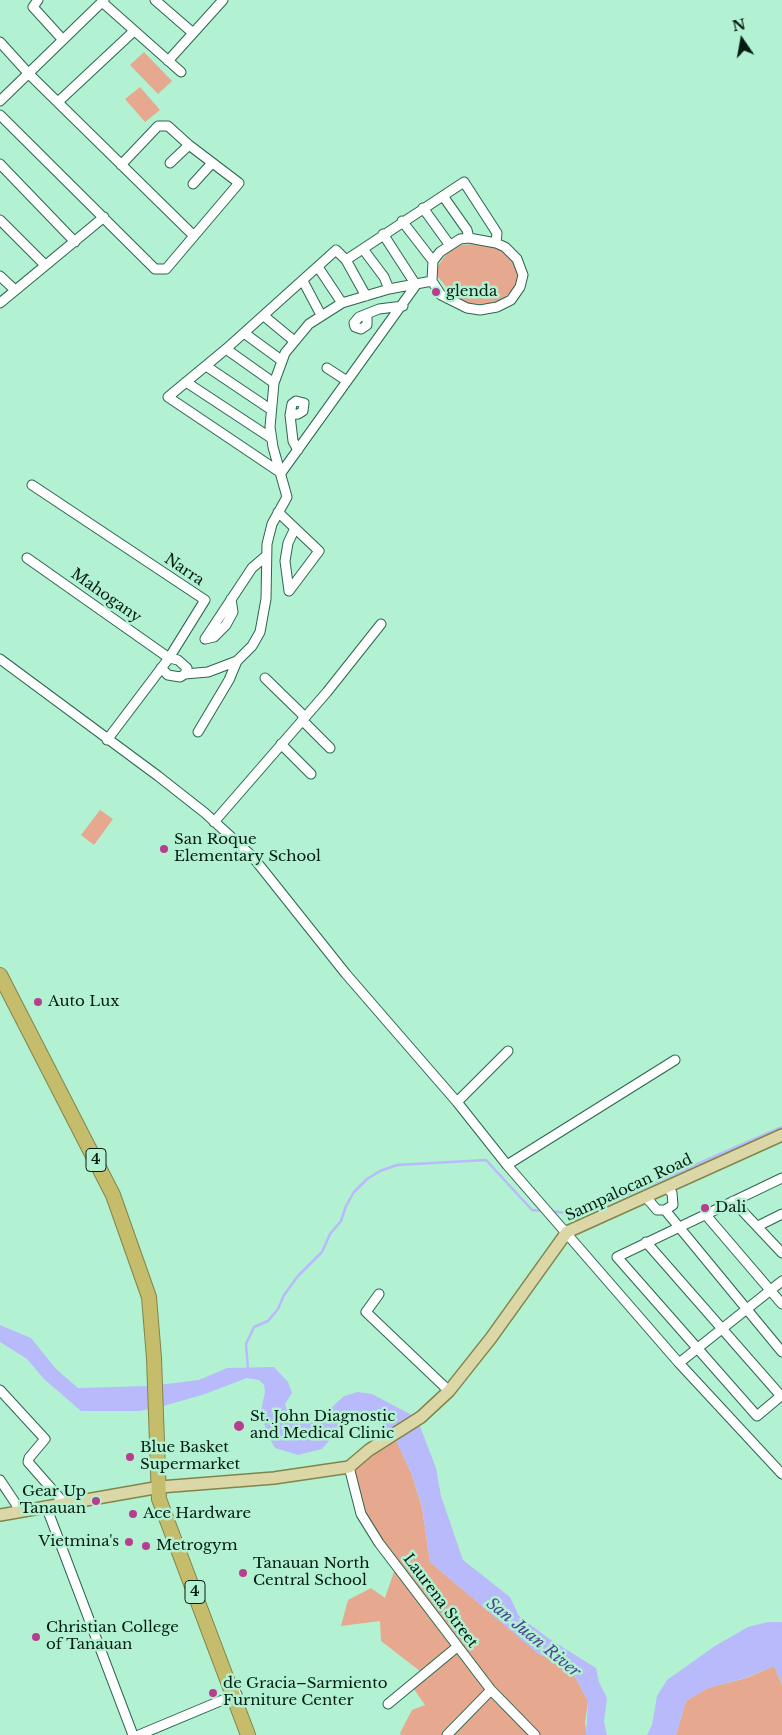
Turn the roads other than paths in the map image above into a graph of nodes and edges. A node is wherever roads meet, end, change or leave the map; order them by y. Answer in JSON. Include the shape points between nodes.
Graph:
{"nodes":[{"id":1,"x":38,"y":0,"type":"edge"},
{"id":2,"x":155,"y":0,"type":"edge"},
{"id":3,"x":103,"y":1,"type":"edge"},
{"id":4,"x":221,"y":1,"type":"edge"},
{"id":5,"x":134,"y":30,"type":"junction"},
{"id":6,"x":193,"y":33,"type":"junction"},
{"id":7,"x":63,"y":40,"type":"junction"},
{"id":8,"x":0,"y":42,"type":"edge"},
{"id":9,"x":168,"y":61,"type":"junction"},
{"id":10,"x":181,"y":72,"type":"dead end"},
{"id":11,"x":29,"y":74,"type":"junction"},
{"id":12,"x":0,"y":101,"type":"edge"},
{"id":13,"x":58,"y":102,"type":"junction"},
{"id":14,"x":0,"y":115,"type":"edge"},
{"id":15,"x":189,"y":145,"type":"junction"},
{"id":16,"x":170,"y":163,"type":"dead end"},
{"id":17,"x":212,"y":163,"type":"junction"},
{"id":18,"x":0,"y":164,"type":"edge"},
{"id":19,"x":121,"y":165,"type":"junction"},
{"id":20,"x":192,"y":184,"type":"dead end"},
{"id":21,"x":444,"y":196,"type":"junction"},
{"id":22,"x":423,"y":208,"type":"junction"},
{"id":23,"x":104,"y":218,"type":"junction"},
{"id":24,"x":0,"y":220,"type":"edge"},
{"id":25,"x":402,"y":221,"type":"junction"},
{"id":26,"x":383,"y":234,"type":"junction"},
{"id":27,"x":193,"y":235,"type":"junction"},
{"id":28,"x":469,"y":238,"type":"junction"},
{"id":29,"x":75,"y":242,"type":"junction"},
{"id":30,"x":496,"y":242,"type":"junction"},
{"id":31,"x":449,"y":244,"type":"junction"},
{"id":32,"x":363,"y":249,"type":"junction"},
{"id":33,"x":346,"y":260,"type":"junction"},
{"id":34,"x":434,"y":261,"type":"junction"},
{"id":35,"x":45,"y":265,"type":"junction"},
{"id":36,"x":318,"y":267,"type":"junction"},
{"id":37,"x":0,"y":276,"type":"edge"},
{"id":38,"x":303,"y":281,"type":"junction"},
{"id":39,"x":432,"y":282,"type":"junction"},
{"id":40,"x":416,"y":285,"type":"junction"},
{"id":41,"x":388,"y":289,"type":"junction"},
{"id":42,"x":15,"y":290,"type":"junction"},
{"id":43,"x":366,"y":296,"type":"junction"},
{"id":44,"x":0,"y":303,"type":"edge"},
{"id":45,"x":342,"y":303,"type":"junction"},
{"id":46,"x":403,"y":306,"type":"junction"},
{"id":47,"x":321,"y":314,"type":"junction"},
{"id":48,"x":367,"y":314,"type":"dead end"},
{"id":49,"x":264,"y":316,"type":"junction"},
{"id":50,"x":244,"y":333,"type":"junction"},
{"id":51,"x":293,"y":340,"type":"junction"},
{"id":52,"x":226,"y":349,"type":"junction"},
{"id":53,"x":282,"y":360,"type":"junction"},
{"id":54,"x":206,"y":366,"type":"junction"},
{"id":55,"x":327,"y":368,"type":"dead end"},
{"id":56,"x":347,"y":381,"type":"junction"},
{"id":57,"x":186,"y":382,"type":"junction"},
{"id":58,"x":274,"y":383,"type":"junction"},
{"id":59,"x":270,"y":409,"type":"junction"},
{"id":60,"x":290,"y":415,"type":"dead end"},
{"id":61,"x":271,"y":438,"type":"junction"},
{"id":62,"x":298,"y":450,"type":"junction"},
{"id":63,"x":281,"y":473,"type":"junction"},
{"id":64,"x":32,"y":485,"type":"dead end"},
{"id":65,"x":278,"y":512,"type":"junction"},
{"id":66,"x":295,"y":528,"type":"junction"},
{"id":67,"x":266,"y":556,"type":"junction"},
{"id":68,"x":26,"y":558,"type":"dead end"},
{"id":69,"x":231,"y":599,"type":"dead end"},
{"id":70,"x":381,"y":624,"type":"dead end"},
{"id":71,"x":169,"y":658,"type":"junction"},
{"id":72,"x":0,"y":659,"type":"edge"},
{"id":73,"x":237,"y":661,"type":"junction"},
{"id":74,"x":161,"y":668,"type":"junction"},
{"id":75,"x":186,"y":671,"type":"junction"},
{"id":76,"x":265,"y":678,"type":"dead end"},
{"id":77,"x":304,"y":719,"type":"junction"},
{"id":78,"x":198,"y":732,"type":"dead end"},
{"id":79,"x":107,"y":740,"type":"junction"},
{"id":80,"x":281,"y":744,"type":"junction"},
{"id":81,"x":330,"y":748,"type":"dead end"},
{"id":82,"x":311,"y":774,"type":"dead end"},
{"id":83,"x":214,"y":822,"type":"junction"},
{"id":84,"x":0,"y":975,"type":"edge"},
{"id":85,"x":508,"y":1051,"type":"dead end"},
{"id":86,"x":676,"y":1060,"type":"dead end"},
{"id":87,"x":457,"y":1102,"type":"junction"},
{"id":88,"x":782,"y":1135,"type":"edge"},
{"id":89,"x":507,"y":1165,"type":"junction"},
{"id":90,"x":782,"y":1178,"type":"edge"},
{"id":91,"x":666,"y":1187,"type":"junction"},
{"id":92,"x":645,"y":1196,"type":"junction"},
{"id":93,"x":733,"y":1200,"type":"junction"},
{"id":94,"x":665,"y":1210,"type":"junction"},
{"id":95,"x":705,"y":1214,"type":"junction"},
{"id":96,"x":782,"y":1214,"type":"edge"},
{"id":97,"x":678,"y":1226,"type":"junction"},
{"id":98,"x":758,"y":1226,"type":"junction"},
{"id":99,"x":567,"y":1232,"type":"junction"},
{"id":100,"x":646,"y":1242,"type":"junction"},
{"id":101,"x":781,"y":1250,"type":"edge"},
{"id":102,"x":782,"y":1281,"type":"edge"},
{"id":103,"x":770,"y":1290,"type":"junction"},
{"id":104,"x":379,"y":1294,"type":"dead end"},
{"id":105,"x":782,"y":1304,"type":"edge"},
{"id":106,"x":747,"y":1309,"type":"junction"},
{"id":107,"x":722,"y":1329,"type":"junction"},
{"id":108,"x":697,"y":1348,"type":"junction"},
{"id":109,"x":782,"y":1352,"type":"edge"},
{"id":110,"x":679,"y":1363,"type":"junction"},
{"id":111,"x":0,"y":1390,"type":"edge"},
{"id":112,"x":449,"y":1391,"type":"junction"},
{"id":113,"x":782,"y":1395,"type":"edge"},
{"id":114,"x":349,"y":1467,"type":"junction"},
{"id":115,"x":782,"y":1474,"type":"edge"},
{"id":116,"x":0,"y":1480,"type":"edge"},
{"id":117,"x":160,"y":1487,"type":"junction"},
{"id":118,"x":64,"y":1503,"type":"junction"},
{"id":119,"x":46,"y":1506,"type":"junction"},
{"id":120,"x":20,"y":1510,"type":"junction"},
{"id":121,"x":0,"y":1515,"type":"edge"},
{"id":122,"x":457,"y":1646,"type":"junction"},
{"id":123,"x":491,"y":1690,"type":"junction"},
{"id":124,"x":236,"y":1694,"type":"junction"},
{"id":125,"x":388,"y":1704,"type":"dead end"},
{"id":126,"x":133,"y":1735,"type":"edge"},
{"id":127,"x":140,"y":1735,"type":"edge"},
{"id":128,"x":248,"y":1735,"type":"edge"},
{"id":129,"x":256,"y":1735,"type":"edge"},
{"id":130,"x":447,"y":1735,"type":"edge"},
{"id":131,"x":535,"y":1735,"type":"edge"}],
"edges":[{"from":1,"to":7,"type":"street","via":[[34,7]]},
{"from":2,"to":6,"type":"street"},
{"from":3,"to":5,"type":"street"},
{"from":3,"to":7,"type":"street"},
{"from":4,"to":6,"type":"street"},
{"from":5,"to":9,"type":"street"},
{"from":5,"to":13,"type":"street"},
{"from":6,"to":9,"type":"street"},
{"from":7,"to":11,"type":"street"},
{"from":8,"to":11,"type":"street"},
{"from":9,"to":10,"type":"street"},
{"from":11,"to":12,"type":"street"},
{"from":11,"to":13,"type":"street"},
{"from":13,"to":19,"type":"street"},
{"from":14,"to":23,"type":"street"},
{"from":15,"to":16,"type":"street"},
{"from":15,"to":17,"type":"street"},
{"from":15,"to":19,"type":"street","via":[[168,126],[158,126]]},
{"from":17,"to":20,"type":"street"},
{"from":17,"to":27,"type":"street","via":[[239,183]]},
{"from":18,"to":29,"type":"street"},
{"from":19,"to":27,"type":"street"},
{"from":21,"to":22,"type":"street"},
{"from":21,"to":28,"type":"street"},
{"from":21,"to":30,"type":"street","via":[[464,182],[497,233]]},
{"from":22,"to":25,"type":"street"},
{"from":22,"to":31,"type":"street"},
{"from":23,"to":27,"type":"street","via":[[155,269],[166,269]]},
{"from":23,"to":29,"type":"street"},
{"from":24,"to":35,"type":"street"},
{"from":25,"to":26,"type":"street"},
{"from":25,"to":34,"type":"street"},
{"from":26,"to":32,"type":"street"},
{"from":26,"to":40,"type":"street"},
{"from":28,"to":30,"type":"street"},
{"from":28,"to":31,"type":"street"},
{"from":29,"to":35,"type":"street"},
{"from":30,"to":39,"type":"street","via":[[516,259],[523,275],[511,300],[497,307],[466,308],[442,295]]},
{"from":31,"to":34,"type":"street"},
{"from":32,"to":33,"type":"street"},
{"from":32,"to":41,"type":"street","via":[[384,277]]},
{"from":33,"to":36,"type":"street","via":[[336,250]]},
{"from":33,"to":43,"type":"street"},
{"from":34,"to":39,"type":"street"},
{"from":35,"to":42,"type":"street"},
{"from":36,"to":38,"type":"street"},
{"from":36,"to":45,"type":"street"},
{"from":37,"to":42,"type":"street"},
{"from":38,"to":47,"type":"street"},
{"from":38,"to":49,"type":"street"},
{"from":39,"to":40,"type":"street"},
{"from":40,"to":41,"type":"street"},
{"from":40,"to":46,"type":"street"},
{"from":41,"to":43,"type":"street"},
{"from":42,"to":44,"type":"street"},
{"from":43,"to":45,"type":"street"},
{"from":45,"to":47,"type":"street"},
{"from":46,"to":48,"type":"street"},
{"from":46,"to":56,"type":"street"},
{"from":47,"to":51,"type":"street"},
{"from":49,"to":50,"type":"street"},
{"from":49,"to":51,"type":"street"},
{"from":50,"to":52,"type":"street"},
{"from":50,"to":53,"type":"street"},
{"from":51,"to":53,"type":"street"},
{"from":52,"to":54,"type":"street"},
{"from":52,"to":58,"type":"street"},
{"from":53,"to":58,"type":"street"},
{"from":54,"to":57,"type":"street"},
{"from":54,"to":59,"type":"street"},
{"from":55,"to":56,"type":"street"},
{"from":56,"to":62,"type":"street"},
{"from":57,"to":61,"type":"street"},
{"from":57,"to":63,"type":"street","via":[[168,397]]},
{"from":58,"to":59,"type":"street"},
{"from":59,"to":61,"type":"street"},
{"from":60,"to":62,"type":"street","via":[[293,441]]},
{"from":61,"to":63,"type":"street"},
{"from":62,"to":63,"type":"street"},
{"from":63,"to":65,"type":"street","via":[[287,497]]},
{"from":64,"to":71,"type":"street","name":"Narra","via":[[205,600]]},
{"from":65,"to":66,"type":"street"},
{"from":65,"to":67,"type":"street","via":[[272,524]]},
{"from":66,"to":66,"type":"street","via":[[284,561],[289,591],[319,551]]},
{"from":67,"to":69,"type":"street","via":[[252,568]]},
{"from":67,"to":73,"type":"street","via":[[266,600],[260,632]]},
{"from":68,"to":71,"type":"street","name":"Mahogany"},
{"from":70,"to":77,"type":"street"},
{"from":71,"to":74,"type":"street","name":"Narra"},
{"from":71,"to":75,"type":"street","name":"Mahogany","via":[[178,660]]},
{"from":72,"to":79,"type":"street"},
{"from":73,"to":75,"type":"street","via":[[208,672]]},
{"from":73,"to":78,"type":"street"},
{"from":74,"to":75,"type":"street","via":[[168,675],[175,676]]},
{"from":74,"to":79,"type":"street","name":"Narra"},
{"from":76,"to":77,"type":"street"},
{"from":77,"to":80,"type":"street"},
{"from":77,"to":81,"type":"street"},
{"from":79,"to":83,"type":"street"},
{"from":80,"to":82,"type":"street"},
{"from":80,"to":83,"type":"street"},
{"from":83,"to":87,"type":"street","via":[[252,856],[346,974]]},
{"from":84,"to":117,"type":"highway","number":"4","via":[[119,1207],[149,1296]]},
{"from":85,"to":87,"type":"street"},
{"from":86,"to":89,"type":"street"},
{"from":87,"to":89,"type":"street"},
{"from":88,"to":91,"type":"main road","name":"Sampalocan Road"},
{"from":89,"to":99,"type":"street"},
{"from":90,"to":93,"type":"street"},
{"from":91,"to":92,"type":"main road","name":"Sampalocan Road"},
{"from":91,"to":94,"type":"street","via":[[672,1194],[673,1205]]},
{"from":92,"to":94,"type":"street","via":[[657,1210]]},
{"from":92,"to":99,"type":"main road","name":"Sampalocan Road"},
{"from":93,"to":95,"type":"street"},
{"from":93,"to":98,"type":"street"},
{"from":94,"to":97,"type":"street"},
{"from":95,"to":97,"type":"street"},
{"from":95,"to":103,"type":"street"},
{"from":96,"to":98,"type":"street"},
{"from":97,"to":100,"type":"street"},
{"from":97,"to":106,"type":"street"},
{"from":98,"to":101,"type":"street"},
{"from":99,"to":110,"type":"street"},
{"from":99,"to":112,"type":"main road","name":"Sampalocan Road"},
{"from":100,"to":107,"type":"street"},
{"from":100,"to":108,"type":"street","via":[[617,1257]]},
{"from":102,"to":103,"type":"street"},
{"from":103,"to":105,"type":"street"},
{"from":103,"to":106,"type":"street"},
{"from":104,"to":112,"type":"street","via":[[366,1312]]},
{"from":106,"to":107,"type":"street"},
{"from":106,"to":109,"type":"street"},
{"from":107,"to":108,"type":"street"},
{"from":107,"to":113,"type":"street"},
{"from":108,"to":110,"type":"street"},
{"from":108,"to":113,"type":"street","via":[[757,1416]]},
{"from":110,"to":115,"type":"street"},
{"from":111,"to":118,"type":"street","via":[[45,1440],[28,1462]]},
{"from":112,"to":114,"type":"main road","name":"Sampalocan Road","via":[[421,1417]]},
{"from":114,"to":117,"type":"main road","via":[[274,1478]]},
{"from":114,"to":122,"type":"street","name":"Laurena Street","via":[[361,1514]]},
{"from":116,"to":120,"type":"street"},
{"from":117,"to":118,"type":"main road"},
{"from":117,"to":124,"type":"highway","number":"4","via":[[159,1500]]},
{"from":118,"to":119,"type":"main road"},
{"from":119,"to":120,"type":"main road"},
{"from":119,"to":126,"type":"street"},
{"from":120,"to":121,"type":"main road"},
{"from":122,"to":123,"type":"street","name":"Laurena Street"},
{"from":122,"to":125,"type":"street"},
{"from":123,"to":130,"type":"street"},
{"from":123,"to":131,"type":"street","name":"Laurena Street"},
{"from":124,"to":127,"type":"street"},
{"from":124,"to":128,"type":"highway","number":"4"},
{"from":124,"to":129,"type":"highway","number":"4"}]}
